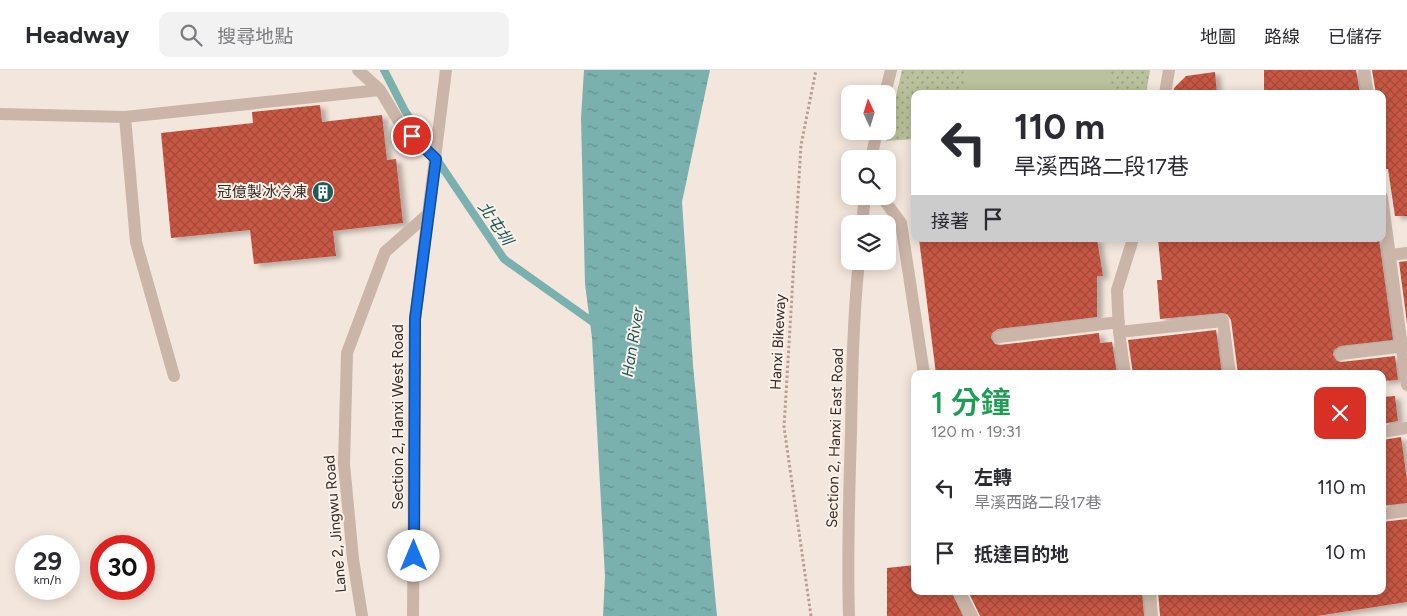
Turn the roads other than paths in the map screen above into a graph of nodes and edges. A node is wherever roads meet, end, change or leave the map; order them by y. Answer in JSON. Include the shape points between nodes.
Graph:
{"nodes":[{"id":1,"x":358,"y":70,"type":"edge"},
{"id":2,"x":446,"y":70,"type":"edge"},
{"id":3,"x":890,"y":70,"type":"edge"},
{"id":4,"x":1169,"y":70,"type":"edge"},
{"id":5,"x":1364,"y":70,"type":"edge"},
{"id":6,"x":887,"y":85,"type":"edge"},
{"id":7,"x":380,"y":90,"type":"junction"},
{"id":8,"x":1166,"y":90,"type":"edge"},
{"id":9,"x":1367,"y":90,"type":"edge"},
{"id":10,"x":0,"y":114,"type":"edge"},
{"id":11,"x":125,"y":116,"type":"junction"},
{"id":12,"x":436,"y":159,"type":"junction"},
{"id":13,"x":888,"y":205,"type":"edge"},
{"id":14,"x":428,"y":214,"type":"junction"},
{"id":15,"x":1386,"y":220,"type":"edge"},
{"id":16,"x":1132,"y":242,"type":"edge"},
{"id":17,"x":1407,"y":252,"type":"edge"},
{"id":18,"x":1391,"y":255,"type":"junction"},
{"id":19,"x":859,"y":270,"type":"edge"},
{"id":20,"x":1119,"y":327,"type":"junction"},
{"id":21,"x":999,"y":337,"type":"dead end"},
{"id":22,"x":1405,"y":347,"type":"edge"},
{"id":23,"x":1341,"y":354,"type":"dead end"},
{"id":24,"x":923,"y":370,"type":"edge"},
{"id":25,"x":1124,"y":370,"type":"edge"},
{"id":26,"x":1229,"y":370,"type":"edge"},
{"id":27,"x":174,"y":376,"type":"dead end"},
{"id":28,"x":1407,"y":385,"type":"edge"},
{"id":29,"x":1407,"y":428,"type":"edge"},
{"id":30,"x":1386,"y":431,"type":"edge"},
{"id":31,"x":1407,"y":510,"type":"edge"},
{"id":32,"x":1386,"y":513,"type":"edge"},
{"id":33,"x":961,"y":595,"type":"edge"},
{"id":34,"x":1150,"y":595,"type":"edge"},
{"id":35,"x":362,"y":616,"type":"edge"},
{"id":36,"x":413,"y":616,"type":"edge"},
{"id":37,"x":849,"y":616,"type":"edge"},
{"id":38,"x":972,"y":616,"type":"edge"},
{"id":39,"x":1152,"y":616,"type":"edge"}],
"edges":[{"from":1,"to":7,"type":"street"},
{"from":2,"to":12,"type":"street","name":"Section 2, Hanxi West Road"},
{"from":3,"to":6,"type":"street"},
{"from":4,"to":8,"type":"street"},
{"from":5,"to":9,"type":"street"},
{"from":7,"to":11,"type":"street"},
{"from":7,"to":12,"type":"street","via":[[400,125]]},
{"from":10,"to":11,"type":"street"},
{"from":11,"to":27,"type":"street","via":[[136,242]]},
{"from":12,"to":14,"type":"street","name":"Section 2, Hanxi West Road"},
{"from":13,"to":24,"type":"street","via":[[901,222]]},
{"from":14,"to":35,"type":"street","name":"Lane 2, Jingwu Road","via":[[385,252],[347,353],[344,464]]},
{"from":14,"to":36,"type":"street","name":"Section 2, Hanxi West Road","via":[[415,319]]},
{"from":15,"to":18,"type":"street"},
{"from":16,"to":20,"type":"street","via":[[1117,290]]},
{"from":17,"to":18,"type":"street"},
{"from":18,"to":22,"type":"street"},
{"from":19,"to":37,"type":"street","name":"Section 2, Hanxi East Road","via":[[849,472]]},
{"from":20,"to":21,"type":"street"},
{"from":20,"to":25,"type":"street"},
{"from":20,"to":26,"type":"street","via":[[1222,321]]},
{"from":22,"to":23,"type":"street"},
{"from":22,"to":28,"type":"street"},
{"from":29,"to":30,"type":"street"},
{"from":31,"to":32,"type":"street"},
{"from":33,"to":38,"type":"street"},
{"from":34,"to":39,"type":"street"}]}
